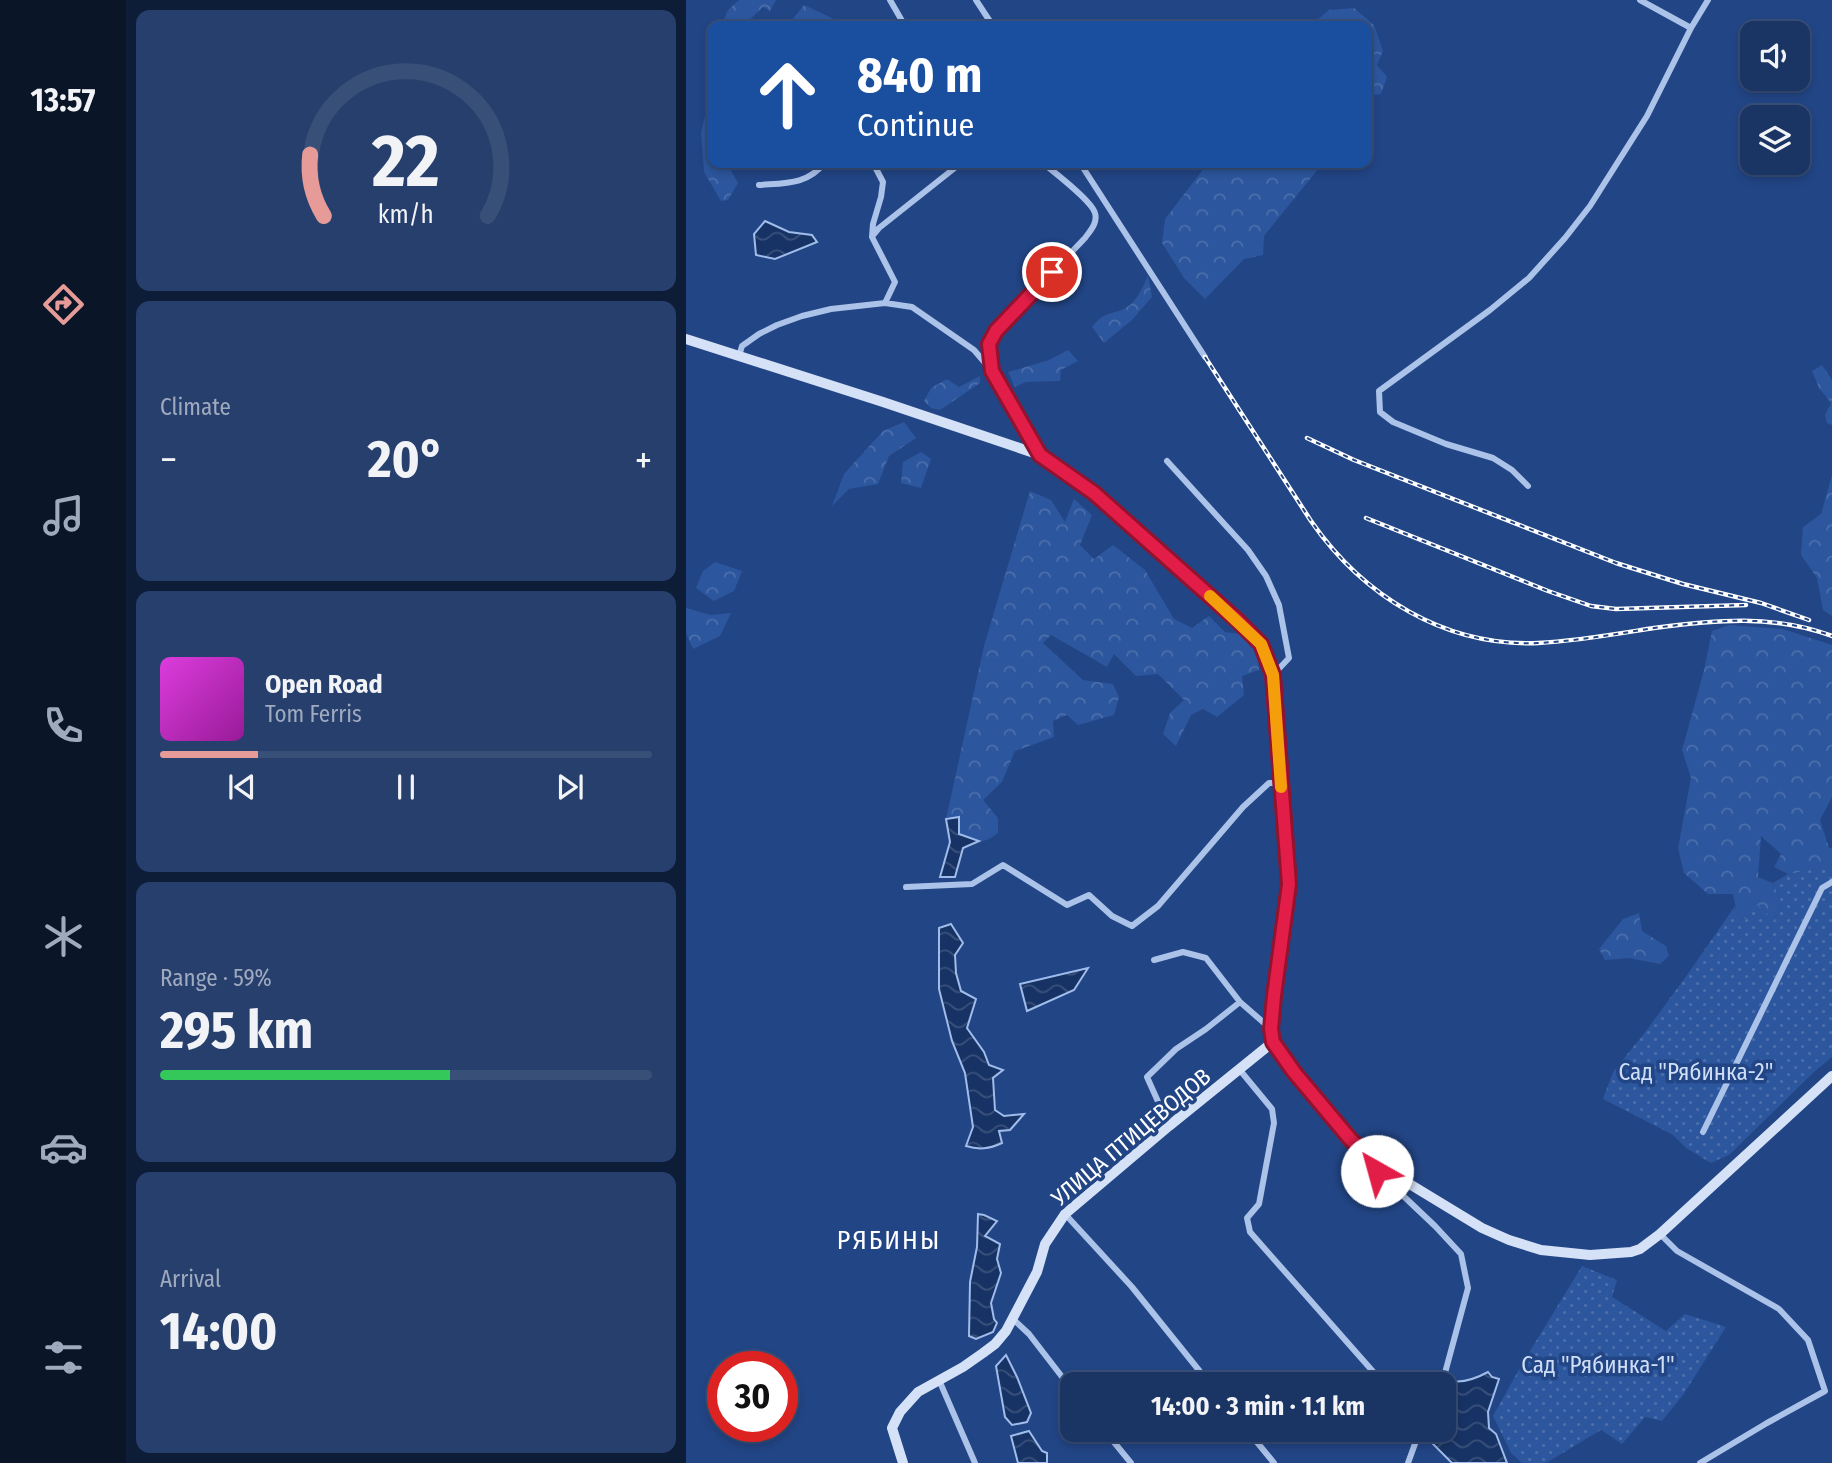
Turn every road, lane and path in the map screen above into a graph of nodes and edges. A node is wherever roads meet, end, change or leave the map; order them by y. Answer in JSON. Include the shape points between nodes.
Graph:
{"nodes":[{"id":1,"x":890,"y":0,"type":"edge"},
{"id":2,"x":976,"y":0,"type":"edge"},
{"id":3,"x":1640,"y":0,"type":"edge"},
{"id":4,"x":1708,"y":0,"type":"edge"},
{"id":5,"x":902,"y":21,"type":"edge"},
{"id":6,"x":990,"y":21,"type":"edge"},
{"id":7,"x":1691,"y":28,"type":"junction"},
{"id":8,"x":821,"y":168,"type":"edge"},
{"id":9,"x":876,"y":168,"type":"edge"},
{"id":10,"x":955,"y":168,"type":"edge"},
{"id":11,"x":1049,"y":168,"type":"edge"},
{"id":12,"x":1083,"y":168,"type":"edge"},
{"id":13,"x":759,"y":184,"type":"dead end"},
{"id":14,"x":872,"y":236,"type":"junction"},
{"id":15,"x":885,"y":303,"type":"junction"},
{"id":16,"x":686,"y":339,"type":"edge"},
{"id":17,"x":739,"y":356,"type":"junction"},
{"id":18,"x":1205,"y":357,"type":"dead end"},
{"id":19,"x":992,"y":371,"type":"junction"},
{"id":20,"x":1040,"y":455,"type":"junction"},
{"id":21,"x":1167,"y":461,"type":"dead end"},
{"id":22,"x":1528,"y":486,"type":"dead end"},
{"id":23,"x":1273,"y":675,"type":"junction"},
{"id":24,"x":1280,"y":783,"type":"junction"},
{"id":25,"x":1832,"y":882,"type":"edge"},
{"id":26,"x":906,"y":887,"type":"dead end"},
{"id":27,"x":1154,"y":960,"type":"dead end"},
{"id":28,"x":1240,"y":1002,"type":"junction"},
{"id":29,"x":1271,"y":1029,"type":"junction"},
{"id":30,"x":1273,"y":1042,"type":"junction"},
{"id":31,"x":1239,"y":1069,"type":"junction"},
{"id":32,"x":1832,"y":1076,"type":"edge"},
{"id":33,"x":1169,"y":1126,"type":"junction"},
{"id":34,"x":1703,"y":1132,"type":"dead end"},
{"id":35,"x":1377,"y":1162,"type":"junction"},
{"id":36,"x":1065,"y":1214,"type":"junction"},
{"id":37,"x":1660,"y":1234,"type":"junction"},
{"id":38,"x":1013,"y":1318,"type":"junction"},
{"id":39,"x":1200,"y":1372,"type":"edge"},
{"id":40,"x":1373,"y":1372,"type":"edge"},
{"id":41,"x":1445,"y":1372,"type":"edge"},
{"id":42,"x":1060,"y":1374,"type":"edge"},
{"id":43,"x":939,"y":1380,"type":"junction"},
{"id":44,"x":1113,"y":1442,"type":"edge"},
{"id":45,"x":1257,"y":1442,"type":"edge"},
{"id":46,"x":1416,"y":1442,"type":"edge"},
{"id":47,"x":904,"y":1463,"type":"edge"},
{"id":48,"x":975,"y":1463,"type":"edge"},
{"id":49,"x":1130,"y":1463,"type":"edge"},
{"id":50,"x":1274,"y":1463,"type":"edge"},
{"id":51,"x":1408,"y":1463,"type":"edge"},
{"id":52,"x":1700,"y":1463,"type":"edge"}],
"edges":[{"from":1,"to":5,"type":"street"},
{"from":2,"to":6,"type":"street"},
{"from":3,"to":7,"type":"street"},
{"from":4,"to":7,"type":"street"},
{"from":7,"to":22,"type":"street","via":[[1647,116],[1565,238],[1529,278],[1379,391],[1380,412],[1393,422],[1493,458]]},
{"from":8,"to":13,"type":"street","via":[[799,182]]},
{"from":9,"to":14,"type":"street","via":[[883,182]]},
{"from":10,"to":14,"type":"street"},
{"from":11,"to":19,"type":"street","via":[[1095,211],[1096,222],[996,331],[989,344]]},
{"from":12,"to":18,"type":"street"},
{"from":14,"to":15,"type":"street","via":[[895,282]]},
{"from":15,"to":17,"type":"street","via":[[831,309],[777,325],[742,346]]},
{"from":15,"to":19,"type":"street","via":[[912,307],[974,350]]},
{"from":16,"to":17,"type":"street"},
{"from":17,"to":20,"type":"street"},
{"from":19,"to":20,"type":"street"},
{"from":20,"to":23,"type":"street","via":[[1094,493],[1238,621],[1261,644]]},
{"from":21,"to":23,"type":"street","via":[[1266,576],[1279,605],[1289,659]]},
{"from":23,"to":24,"type":"street"},
{"from":24,"to":26,"type":"street","via":[[1269,783],[1243,807],[1158,906],[1132,926],[1112,916],[1089,895],[1067,905],[1003,865],[972,884]]},
{"from":24,"to":29,"type":"street","via":[[1289,884]]},
{"from":25,"to":34,"type":"street","via":[[1822,888]]},
{"from":27,"to":28,"type":"street","via":[[1183,952],[1206,958]]},
{"from":28,"to":29,"type":"street"},
{"from":28,"to":33,"type":"street","via":[[1176,1049],[1147,1077]]},
{"from":29,"to":30,"type":"street"},
{"from":30,"to":31,"type":"street","name":"УЛИЦА ПТИЦЕВОДОВ"},
{"from":30,"to":35,"type":"street","via":[[1351,1140]]},
{"from":31,"to":33,"type":"street","name":"УЛИЦА ПТИЦЕВОДОВ"},
{"from":31,"to":40,"type":"street","via":[[1272,1109],[1274,1123],[1259,1204],[1247,1218],[1250,1232]]},
{"from":32,"to":37,"type":"street"},
{"from":33,"to":36,"type":"street","name":"УЛИЦА ПТИЦЕВОДОВ"},
{"from":35,"to":37,"type":"street","via":[[1482,1228],[1541,1250],[1620,1254],[1640,1249]]},
{"from":35,"to":41,"type":"street","via":[[1377,1171],[1461,1254],[1468,1288]]},
{"from":36,"to":38,"type":"street","name":"УЛИЦА ПТИЦЕВОДОВ","via":[[1045,1244],[1037,1272]]},
{"from":36,"to":39,"type":"street"},
{"from":37,"to":52,"type":"street","via":[[1683,1254],[1779,1309],[1808,1340],[1825,1391]]},
{"from":38,"to":42,"type":"street"},
{"from":38,"to":43,"type":"street","name":"УЛИЦА ПТИЦЕВОДОВ","via":[[995,1344]]},
{"from":43,"to":47,"type":"street","name":"УЛИЦА ПТИЦЕВОДОВ","via":[[918,1392],[892,1428]]},
{"from":43,"to":48,"type":"street"},
{"from":44,"to":49,"type":"street"},
{"from":45,"to":50,"type":"street"},
{"from":46,"to":51,"type":"street"}]}
